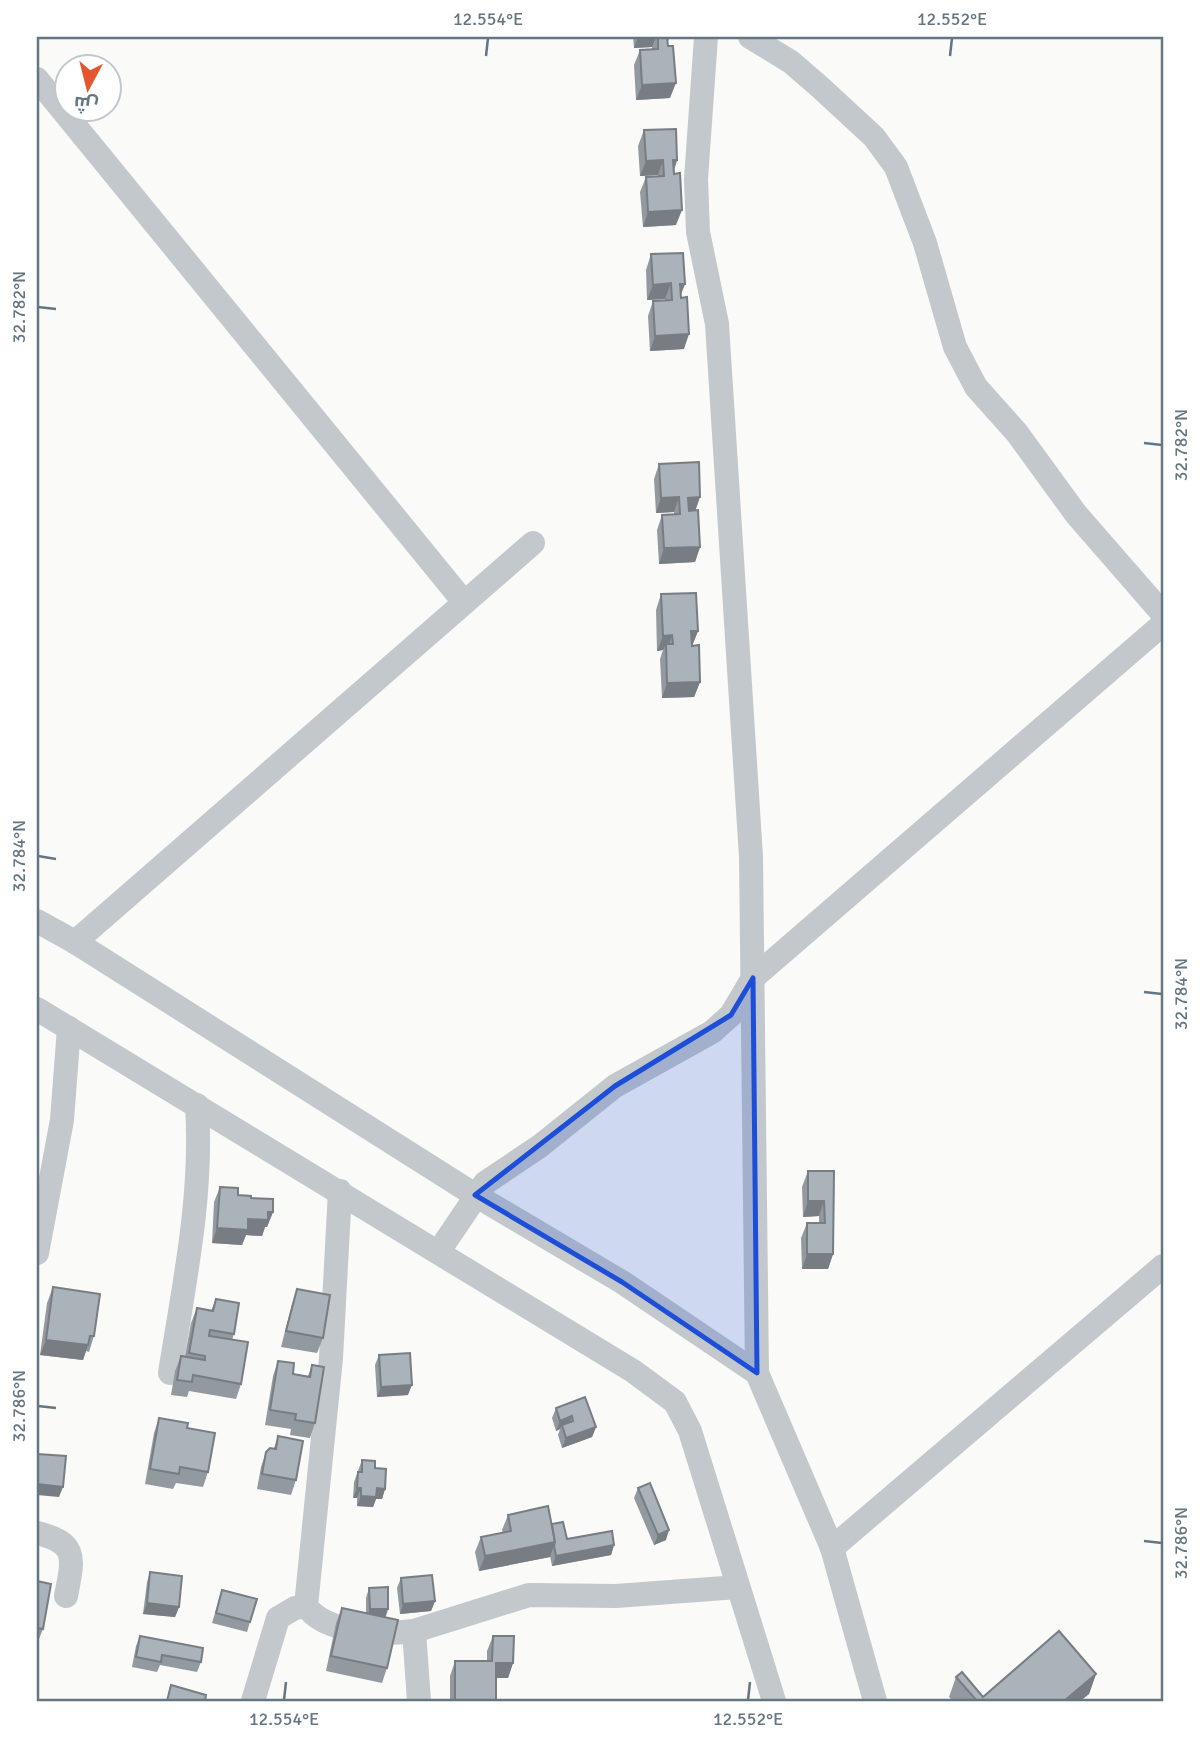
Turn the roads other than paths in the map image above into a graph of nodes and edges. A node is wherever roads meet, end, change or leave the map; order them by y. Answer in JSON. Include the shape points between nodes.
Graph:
{"nodes":[{"id":1,"x":706,"y":37,"type":"edge"},
{"id":2,"x":750,"y":37,"type":"edge"},
{"id":3,"x":37,"y":79,"type":"edge"},
{"id":4,"x":533,"y":543,"type":"dead end"},
{"id":5,"x":464,"y":603,"type":"junction"},
{"id":6,"x":1163,"y":614,"type":"edge"},
{"id":7,"x":1163,"y":624,"type":"edge"},
{"id":8,"x":37,"y":921,"type":"edge"},
{"id":9,"x":75,"y":942,"type":"junction"},
{"id":10,"x":753,"y":978,"type":"junction"},
{"id":11,"x":37,"y":1009,"type":"edge"},
{"id":12,"x":69,"y":1028,"type":"junction"},
{"id":13,"x":197,"y":1105,"type":"junction"},
{"id":14,"x":340,"y":1191,"type":"junction"},
{"id":15,"x":475,"y":1195,"type":"junction"},
{"id":16,"x":439,"y":1251,"type":"junction"},
{"id":17,"x":37,"y":1253,"type":"edge"},
{"id":18,"x":1163,"y":1266,"type":"edge"},
{"id":19,"x":170,"y":1373,"type":"dead end"},
{"id":20,"x":757,"y":1373,"type":"junction"},
{"id":21,"x":37,"y":1533,"type":"edge"},
{"id":22,"x":832,"y":1548,"type":"junction"},
{"id":23,"x":738,"y":1587,"type":"junction"},
{"id":24,"x":65,"y":1595,"type":"dead end"},
{"id":25,"x":306,"y":1606,"type":"junction"},
{"id":26,"x":414,"y":1631,"type":"junction"},
{"id":27,"x":253,"y":1701,"type":"edge"},
{"id":28,"x":419,"y":1701,"type":"edge"},
{"id":29,"x":774,"y":1701,"type":"edge"},
{"id":30,"x":875,"y":1701,"type":"edge"}],
"edges":[{"from":1,"to":10,"type":"street","via":[[696,179],[698,232],[718,324],[751,858]]},
{"from":2,"to":6,"type":"street","via":[[821,88],[874,138],[896,167],[925,243],[955,347],[976,387],[1017,433],[1076,514]]},
{"from":3,"to":5,"type":"street"},
{"from":4,"to":5,"type":"street"},
{"from":5,"to":9,"type":"street"},
{"from":7,"to":10,"type":"street"},
{"from":8,"to":9,"type":"street"},
{"from":9,"to":15,"type":"street"},
{"from":10,"to":15,"type":"street","via":[[732,1015],[712,1032],[615,1086]]},
{"from":10,"to":20,"type":"street"},
{"from":11,"to":12,"type":"street"},
{"from":12,"to":13,"type":"street"},
{"from":12,"to":17,"type":"street","via":[[62,1120]]},
{"from":13,"to":14,"type":"street"},
{"from":13,"to":19,"type":"street","via":[[200,1154],[194,1221]]},
{"from":14,"to":16,"type":"street"},
{"from":14,"to":25,"type":"street","via":[[331,1358]]},
{"from":15,"to":16,"type":"street"},
{"from":15,"to":20,"type":"street","via":[[622,1282]]},
{"from":16,"to":23,"type":"street","via":[[675,1402],[690,1431]]},
{"from":18,"to":22,"type":"street"},
{"from":20,"to":22,"type":"street"},
{"from":21,"to":24,"type":"street","via":[[55,1537],[67,1545],[72,1556]]},
{"from":22,"to":30,"type":"street"},
{"from":23,"to":26,"type":"street","via":[[616,1596],[529,1595]]},
{"from":23,"to":29,"type":"street"},
{"from":25,"to":26,"type":"street","via":[[317,1619],[330,1623],[369,1631]]},
{"from":25,"to":27,"type":"street","via":[[278,1618]]},
{"from":26,"to":28,"type":"street"}]}
